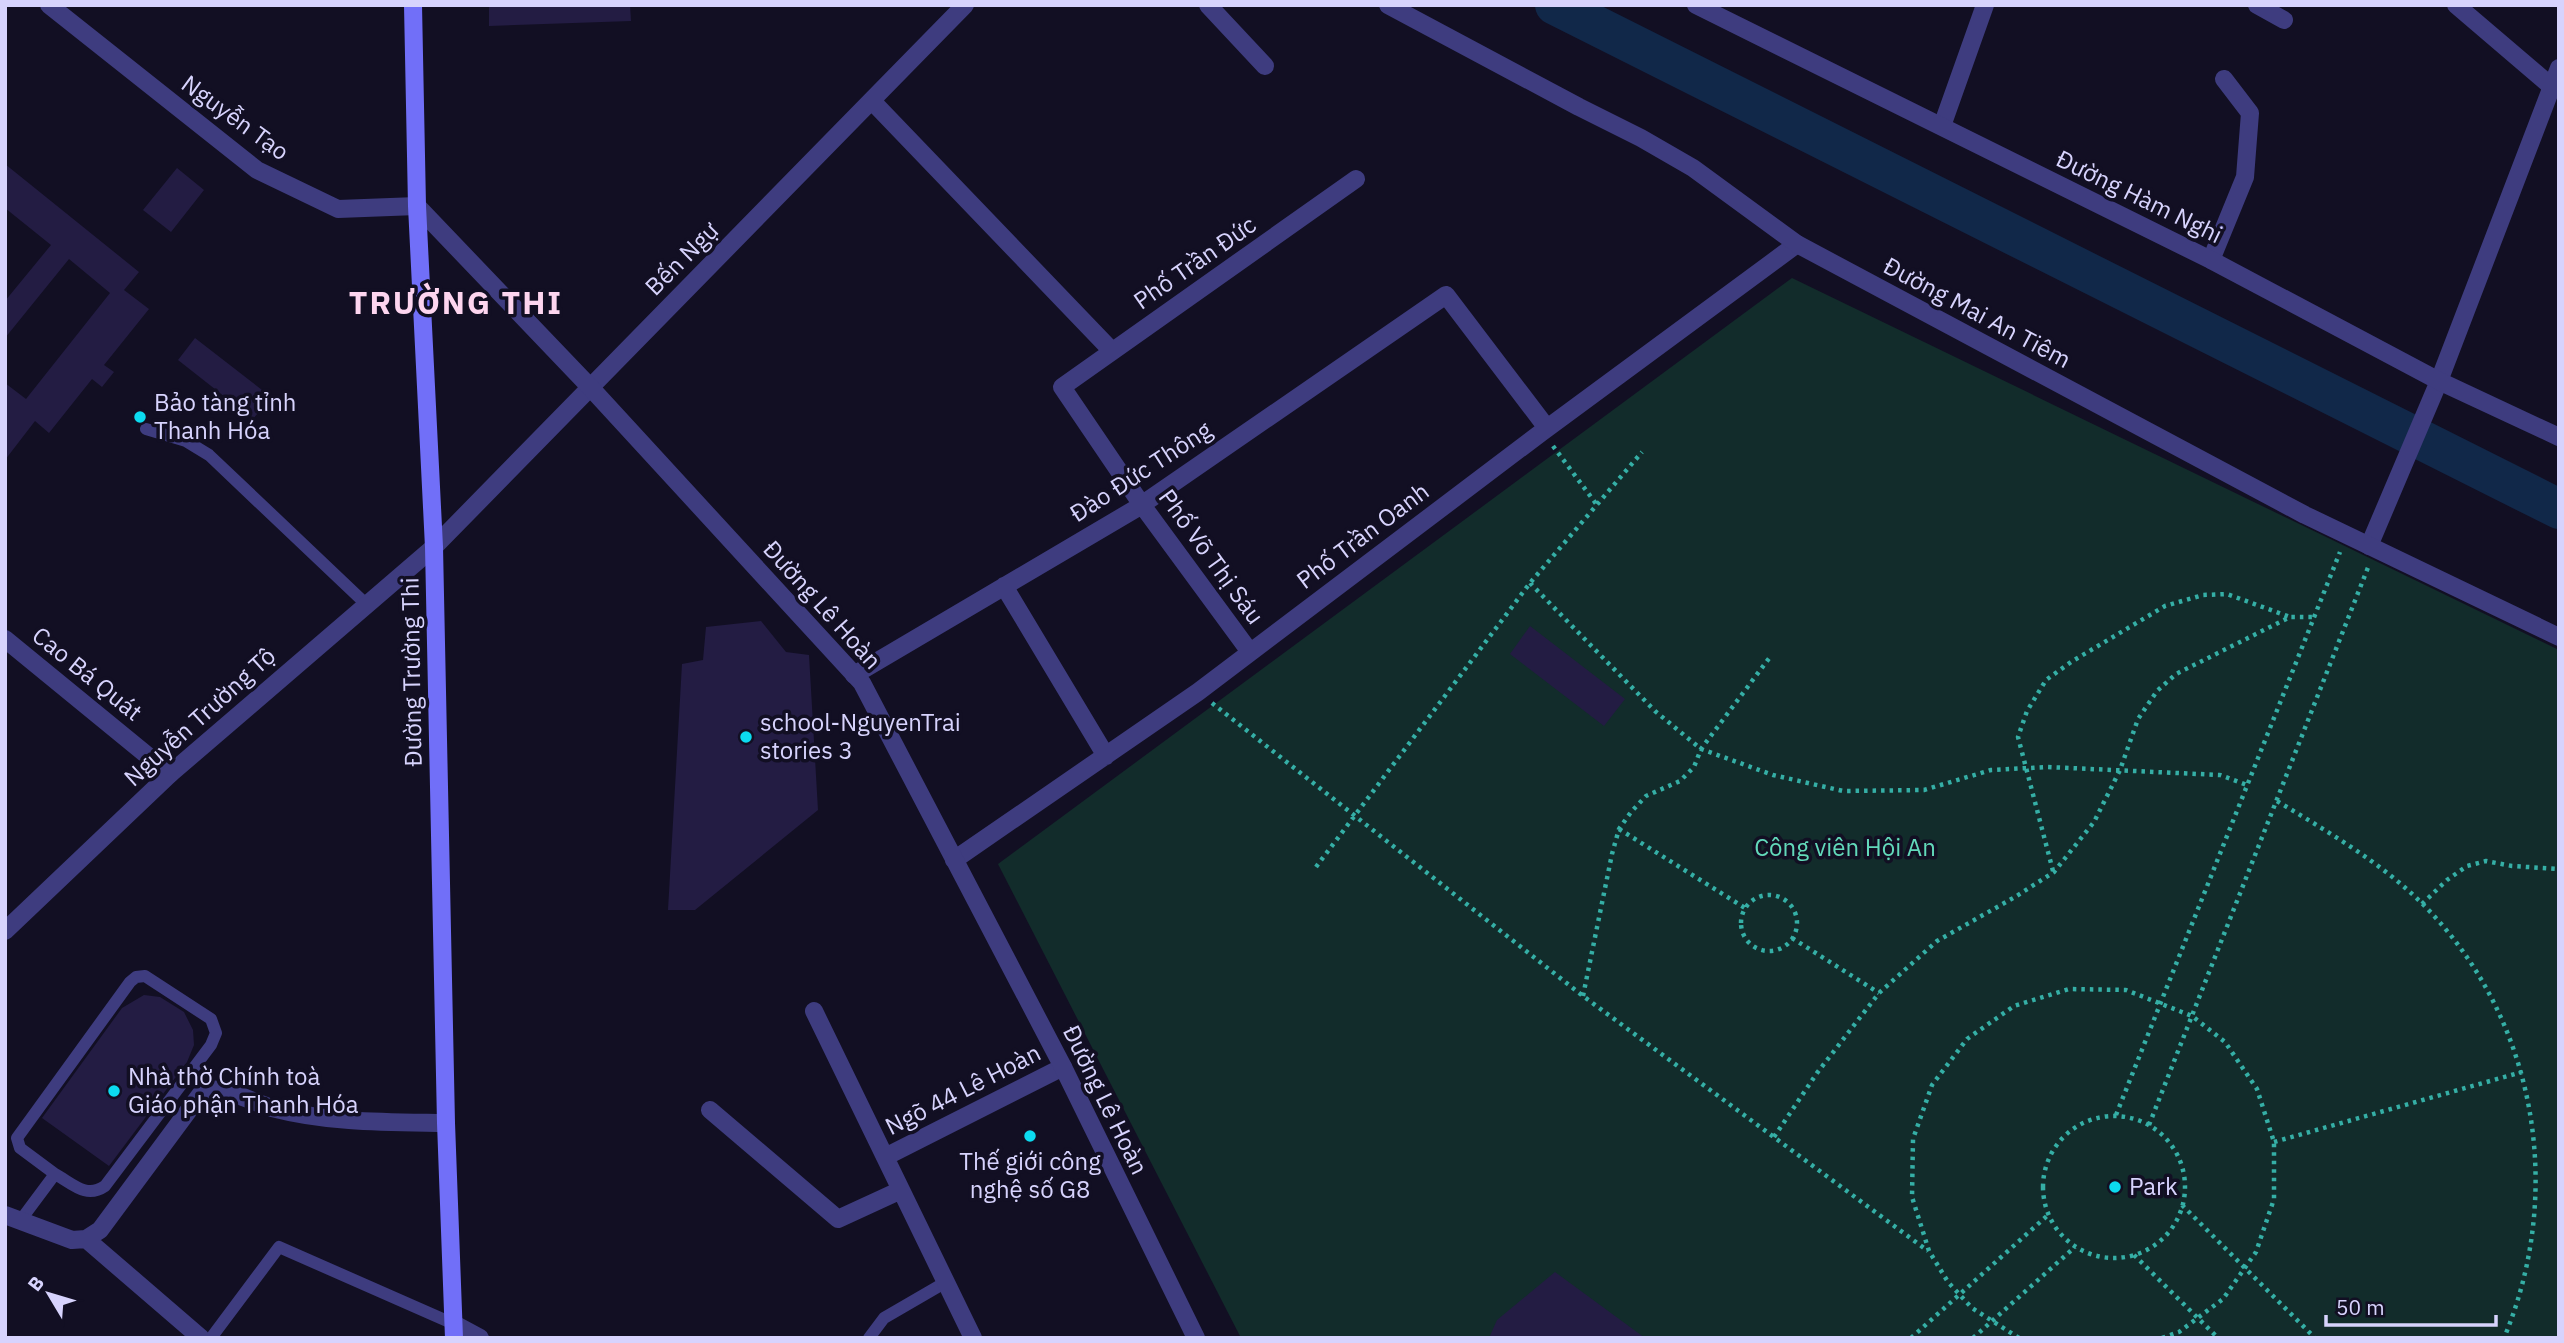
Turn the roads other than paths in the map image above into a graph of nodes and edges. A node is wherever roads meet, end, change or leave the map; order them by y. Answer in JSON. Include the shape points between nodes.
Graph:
{"nodes":[{"id":1,"x":49,"y":5,"type":"edge"},
{"id":2,"x":413,"y":5,"type":"edge"},
{"id":3,"x":965,"y":5,"type":"edge"},
{"id":4,"x":1208,"y":5,"type":"edge"},
{"id":5,"x":1388,"y":5,"type":"edge"},
{"id":6,"x":1696,"y":5,"type":"edge"},
{"id":7,"x":1985,"y":5,"type":"edge"},
{"id":8,"x":2257,"y":5,"type":"edge"},
{"id":9,"x":2456,"y":5,"type":"edge"},
{"id":10,"x":2284,"y":20,"type":"dead end"},
{"id":11,"x":1265,"y":66,"type":"dead end"},
{"id":12,"x":2559,"y":68,"type":"edge"},
{"id":13,"x":2224,"y":79,"type":"dead end"},
{"id":14,"x":2551,"y":86,"type":"junction"},
{"id":15,"x":872,"y":101,"type":"junction"},
{"id":16,"x":1942,"y":126,"type":"junction"},
{"id":17,"x":1356,"y":179,"type":"dead end"},
{"id":18,"x":417,"y":205,"type":"junction"},
{"id":19,"x":1797,"y":244,"type":"junction"},
{"id":20,"x":2211,"y":260,"type":"junction"},
{"id":21,"x":1112,"y":351,"type":"junction"},
{"id":22,"x":2439,"y":381,"type":"junction"},
{"id":23,"x":590,"y":387,"type":"junction"},
{"id":24,"x":1062,"y":387,"type":"joint"},
{"id":25,"x":146,"y":429,"type":"dead end"},
{"id":26,"x":1545,"y":430,"type":"junction"},
{"id":27,"x":2559,"y":437,"type":"edge"},
{"id":28,"x":1142,"y":505,"type":"junction"},
{"id":29,"x":434,"y":548,"type":"junction"},
{"id":30,"x":2373,"y":548,"type":"junction"},
{"id":31,"x":1004,"y":586,"type":"junction"},
{"id":32,"x":366,"y":604,"type":"junction"},
{"id":33,"x":2559,"y":637,"type":"edge"},
{"id":34,"x":5,"y":639,"type":"edge"},
{"id":35,"x":1250,"y":652,"type":"junction"},
{"id":36,"x":854,"y":675,"type":"junction"},
{"id":37,"x":1106,"y":756,"type":"junction"},
{"id":38,"x":170,"y":774,"type":"junction"},
{"id":39,"x":954,"y":860,"type":"junction"},
{"id":40,"x":5,"y":931,"type":"edge"},
{"id":41,"x":814,"y":1011,"type":"dead end"},
{"id":42,"x":1063,"y":1067,"type":"junction"},
{"id":43,"x":710,"y":1110,"type":"dead end"},
{"id":44,"x":446,"y":1123,"type":"junction"},
{"id":45,"x":885,"y":1157,"type":"junction"},
{"id":46,"x":55,"y":1174,"type":"junction"},
{"id":47,"x":901,"y":1190,"type":"junction"},
{"id":48,"x":13,"y":1218,"type":"edge"},
{"id":49,"x":86,"y":1239,"type":"junction"},
{"id":50,"x":946,"y":1282,"type":"junction"},
{"id":51,"x":454,"y":1331,"type":"edge"},
{"id":52,"x":201,"y":1338,"type":"edge"},
{"id":53,"x":211,"y":1338,"type":"edge"},
{"id":54,"x":480,"y":1338,"type":"edge"},
{"id":55,"x":869,"y":1338,"type":"edge"},
{"id":56,"x":973,"y":1338,"type":"edge"},
{"id":57,"x":1196,"y":1338,"type":"edge"}],
"edges":[{"from":1,"to":18,"type":"street","name":"Nguyễn Tạo","via":[[257,170],[338,209]]},
{"from":2,"to":18,"type":"main road","name":"Đường Trường Thi"},
{"from":3,"to":15,"type":"street","name":"Bến Ngự"},
{"from":4,"to":11,"type":"street"},
{"from":5,"to":19,"type":"street","name":"Đường Mai An Tiêm","via":[[1642,138],[1693,168]]},
{"from":6,"to":16,"type":"street","name":"Đường Hàm Nghi"},
{"from":7,"to":16,"type":"street"},
{"from":8,"to":10,"type":"street"},
{"from":9,"to":14,"type":"street"},
{"from":12,"to":14,"type":"street"},
{"from":13,"to":20,"type":"street","via":[[2250,113],[2245,177]]},
{"from":14,"to":22,"type":"street"},
{"from":15,"to":21,"type":"street"},
{"from":15,"to":23,"type":"street","name":"Bến Ngự"},
{"from":16,"to":20,"type":"street","name":"Đường Hàm Nghi"},
{"from":17,"to":21,"type":"street","name":"Phố Trần Đức"},
{"from":18,"to":23,"type":"street","name":"Đường Lê Hoàn"},
{"from":18,"to":29,"type":"main road","name":"Đường Trường Thi"},
{"from":19,"to":26,"type":"street","name":"Phố Trần Oanh"},
{"from":19,"to":30,"type":"street","name":"Đường Mai An Tiêm"},
{"from":20,"to":22,"type":"street","name":"Đường Hàm Nghi"},
{"from":21,"to":24,"type":"street","name":"Phố Trần Đức"},
{"from":22,"to":27,"type":"street","name":"Đường Hàm Nghi"},
{"from":22,"to":30,"type":"street"},
{"from":23,"to":29,"type":"street","name":"Bến Ngự"},
{"from":23,"to":36,"type":"street","name":"Đường Lê Hoàn"},
{"from":24,"to":28,"type":"street","name":"Phố Võ Thị Sáu"},
{"from":25,"to":32,"type":"lane","via":[[186,441],[209,455]]},
{"from":26,"to":28,"type":"street","name":"Đào Đức Thông","via":[[1446,295]]},
{"from":26,"to":35,"type":"street","name":"Phố Trần Oanh"},
{"from":28,"to":31,"type":"street","name":"Đào Đức Thông"},
{"from":28,"to":35,"type":"street","name":"Phố Võ Thị Sáu"},
{"from":29,"to":32,"type":"street","name":"Nguyễn Trường Tộ"},
{"from":29,"to":44,"type":"main road","name":"Đường Trường Thi"},
{"from":30,"to":33,"type":"street","name":"Đường Mai An Tiêm"},
{"from":31,"to":36,"type":"street","name":"Đào Đức Thông"},
{"from":31,"to":37,"type":"street"},
{"from":32,"to":38,"type":"street","name":"Nguyễn Trường Tộ"},
{"from":34,"to":38,"type":"street","name":"Cao Bá Quát"},
{"from":35,"to":37,"type":"street","name":"Phố Trần Oanh"},
{"from":36,"to":39,"type":"street","name":"Đường Lê Hoàn"},
{"from":37,"to":39,"type":"street","name":"Phố Trần Oanh"},
{"from":38,"to":40,"type":"street","name":"Nguyễn Trường Tộ"},
{"from":39,"to":42,"type":"street","name":"Đường Lê Hoàn"},
{"from":41,"to":45,"type":"street"},
{"from":42,"to":45,"type":"street","name":"Ngõ 44 Lê Hoàn"},
{"from":42,"to":57,"type":"street","name":"Đường Lê Hoàn"},
{"from":43,"to":47,"type":"street","via":[[838,1219]]},
{"from":44,"to":49,"type":"street","via":[[309,1116],[210,1089],[200,1095],[100,1230]]},
{"from":44,"to":51,"type":"main road","name":"Đường Trường Thi"},
{"from":45,"to":47,"type":"street"},
{"from":46,"to":46,"type":"lane","via":[[20,1148],[17,1138],[130,982],[145,976],[211,1019],[216,1033],[211,1045],[105,1186],[87,1192]]},
{"from":46,"to":48,"type":"lane"},
{"from":47,"to":50,"type":"street"},
{"from":48,"to":49,"type":"street","via":[[72,1240]]},
{"from":49,"to":52,"type":"street"},
{"from":50,"to":55,"type":"lane","via":[[884,1318]]},
{"from":50,"to":56,"type":"street"},
{"from":51,"to":53,"type":"lane","via":[[279,1247]]},
{"from":51,"to":54,"type":"street"}]}
